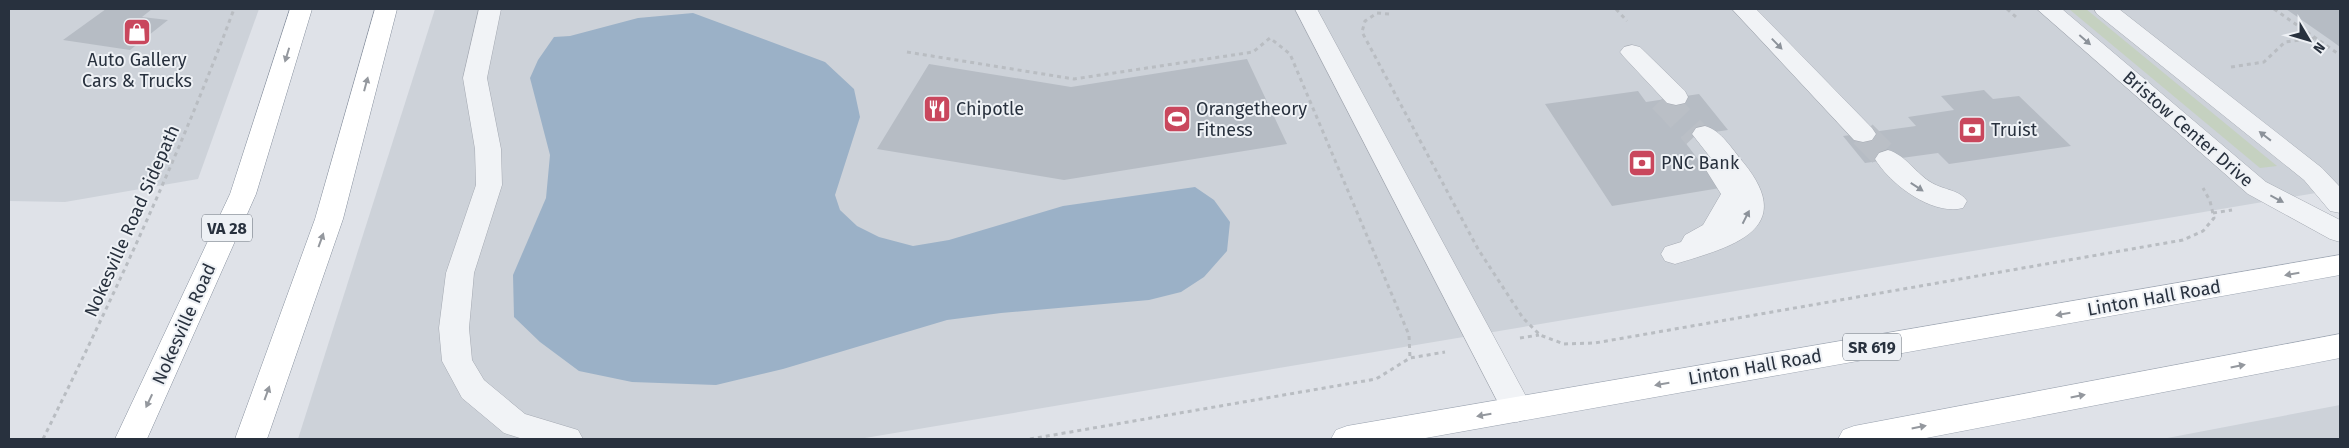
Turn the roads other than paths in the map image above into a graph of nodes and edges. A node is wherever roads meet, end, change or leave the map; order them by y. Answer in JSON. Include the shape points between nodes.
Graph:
{"nodes":[{"id":1,"x":301,"y":9,"type":"edge"},
{"id":2,"x":386,"y":9,"type":"edge"},
{"id":3,"x":490,"y":9,"type":"edge"},
{"id":4,"x":1306,"y":9,"type":"edge"},
{"id":5,"x":1743,"y":9,"type":"edge"},
{"id":6,"x":2048,"y":9,"type":"edge"},
{"id":7,"x":2105,"y":9,"type":"edge"},
{"id":8,"x":1626,"y":53,"type":"dead end"},
{"id":9,"x":1669,"y":98,"type":"tunnel mouth"},
{"id":10,"x":1700,"y":134,"type":"tunnel mouth"},
{"id":11,"x":1863,"y":134,"type":"tunnel mouth"},
{"id":12,"x":1888,"y":159,"type":"tunnel mouth"},
{"id":13,"x":1953,"y":201,"type":"dead end"},
{"id":14,"x":2340,"y":204,"type":"edge"},
{"id":15,"x":2340,"y":232,"type":"edge"},
{"id":16,"x":1675,"y":254,"type":"dead end"},
{"id":17,"x":2340,"y":265,"type":"edge"},
{"id":18,"x":2340,"y":346,"type":"edge"},
{"id":19,"x":1517,"y":409,"type":"junction"},
{"id":20,"x":131,"y":439,"type":"edge"},
{"id":21,"x":250,"y":439,"type":"edge"},
{"id":22,"x":567,"y":439,"type":"edge"},
{"id":23,"x":1347,"y":439,"type":"edge"},
{"id":24,"x":1854,"y":439,"type":"edge"}],
"edges":[{"from":1,"to":20,"type":"main road","name":"Nokesville Road","number":"VA 28","one_way":true,"via":[[243,194]]},
{"from":21,"to":2,"type":"main road","one_way":true,"via":[[328,219]]},
{"from":3,"to":22,"type":"lane","via":[[476,78],[488,149],[489,185],[460,273],[454,328],[457,361],[473,389],[515,424]]},
{"from":4,"to":19,"type":"lane"},
{"from":5,"to":11,"type":"lane","one_way":true},
{"from":6,"to":15,"type":"lane","name":"Bristow Center Drive","one_way":true,"via":[[2258,188]]},
{"from":14,"to":7,"type":"lane","one_way":true,"via":[[2313,174]]},
{"from":8,"to":9,"type":"lane"},
{"from":16,"to":10,"type":"lane","one_way":true,"via":[[1720,240],[1739,229],[1749,216],[1748,189]]},
{"from":12,"to":13,"type":"lane","one_way":true,"via":[[1911,184],[1929,194]]},
{"from":17,"to":19,"type":"main road","name":"Linton Hall Road","number":"SR 619","one_way":true},
{"from":24,"to":18,"type":"main road","one_way":true},
{"from":19,"to":23,"type":"main road","name":"Linton Hall Road","number":"SR 619","one_way":true}]}
